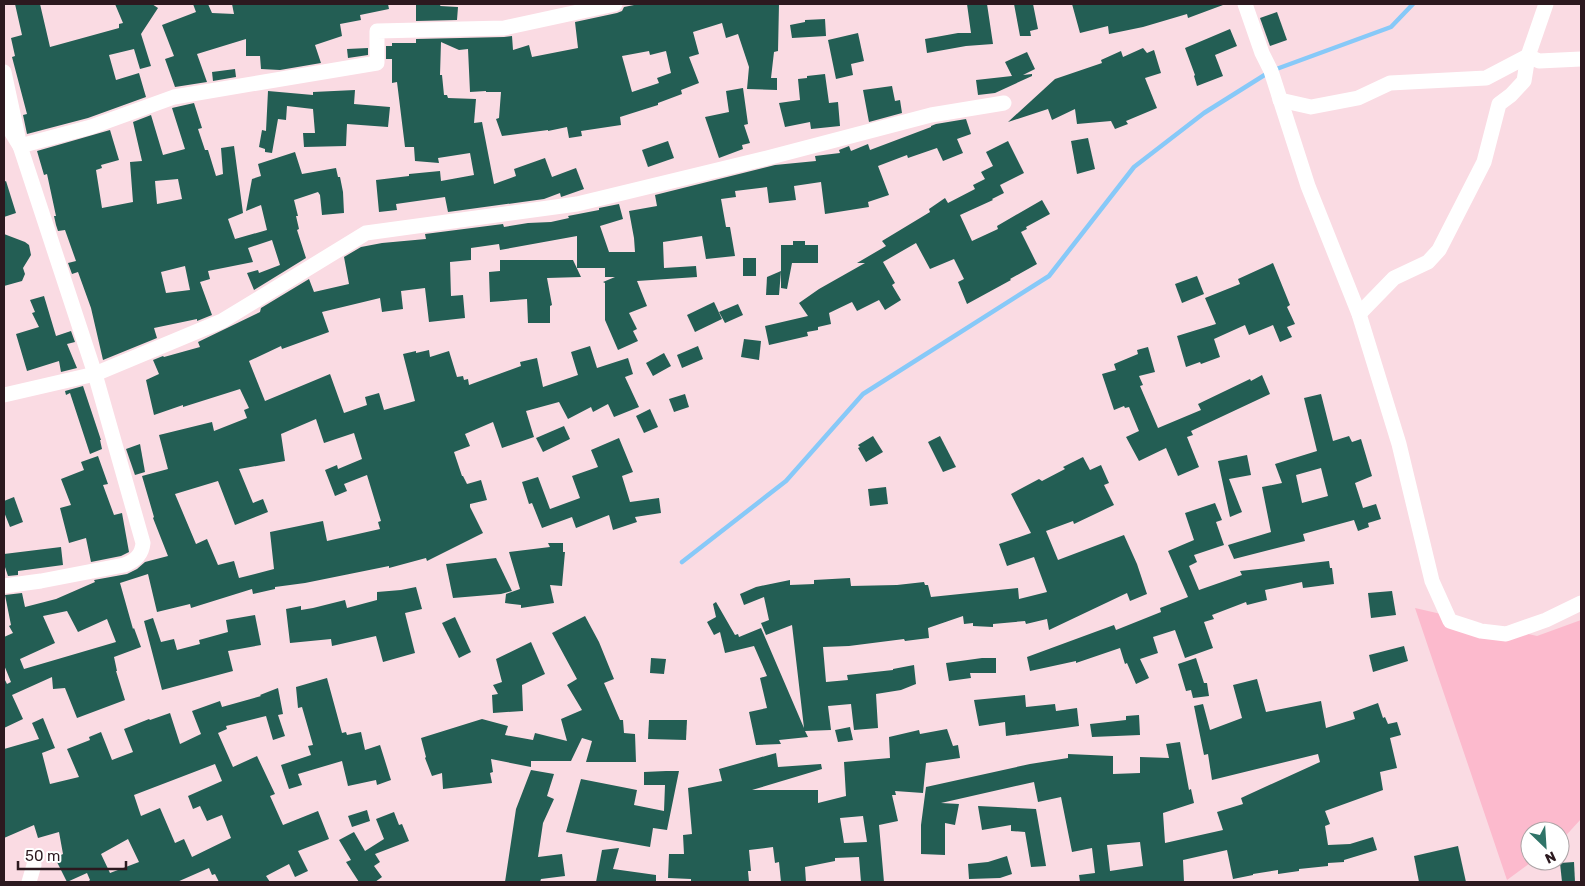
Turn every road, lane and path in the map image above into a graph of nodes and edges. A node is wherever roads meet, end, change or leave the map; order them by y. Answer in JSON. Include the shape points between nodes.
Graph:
{"nodes":[{"id":1,"x":615,"y":4,"type":"edge"},
{"id":2,"x":1245,"y":4,"type":"edge"},
{"id":3,"x":1546,"y":4,"type":"edge"},
{"id":4,"x":1528,"y":56,"type":"junction"},
{"id":5,"x":1581,"y":59,"type":"edge"},
{"id":6,"x":4,"y":72,"type":"edge"},
{"id":7,"x":1280,"y":100,"type":"junction"},
{"id":8,"x":1004,"y":103,"type":"dead end"},
{"id":9,"x":4,"y":120,"type":"edge"},
{"id":10,"x":20,"y":146,"type":"junction"},
{"id":11,"x":1359,"y":314,"type":"junction"},
{"id":12,"x":95,"y":374,"type":"junction"},
{"id":13,"x":4,"y":395,"type":"edge"},
{"id":14,"x":4,"y":586,"type":"edge"},
{"id":15,"x":1581,"y":603,"type":"edge"},
{"id":16,"x":34,"y":865,"type":"dead end"},
{"id":17,"x":29,"y":882,"type":"edge"}],
"edges":[{"from":1,"to":10,"type":"street","via":[[504,28],[377,30],[378,63],[174,97],[92,128]]},
{"from":2,"to":7,"type":"street"},
{"from":3,"to":4,"type":"street"},
{"from":4,"to":5,"type":"street","via":[[1538,61]]},
{"from":4,"to":7,"type":"street","via":[[1486,78],[1390,83],[1358,98],[1311,107]]},
{"from":4,"to":11,"type":"street","via":[[1524,81],[1499,104],[1484,162],[1439,250],[1428,262],[1394,278]]},
{"from":6,"to":10,"type":"street"},
{"from":7,"to":11,"type":"street","via":[[1308,186]]},
{"from":8,"to":12,"type":"street","via":[[931,115],[577,204],[366,233],[222,321]]},
{"from":9,"to":10,"type":"street"},
{"from":10,"to":12,"type":"street"},
{"from":11,"to":15,"type":"street","via":[[1399,444],[1432,581],[1450,621],[1481,631],[1506,634]]},
{"from":12,"to":13,"type":"street"},
{"from":12,"to":14,"type":"street","via":[[143,543],[142,550],[134,562],[124,565]]},
{"from":16,"to":17,"type":"street"}]}
